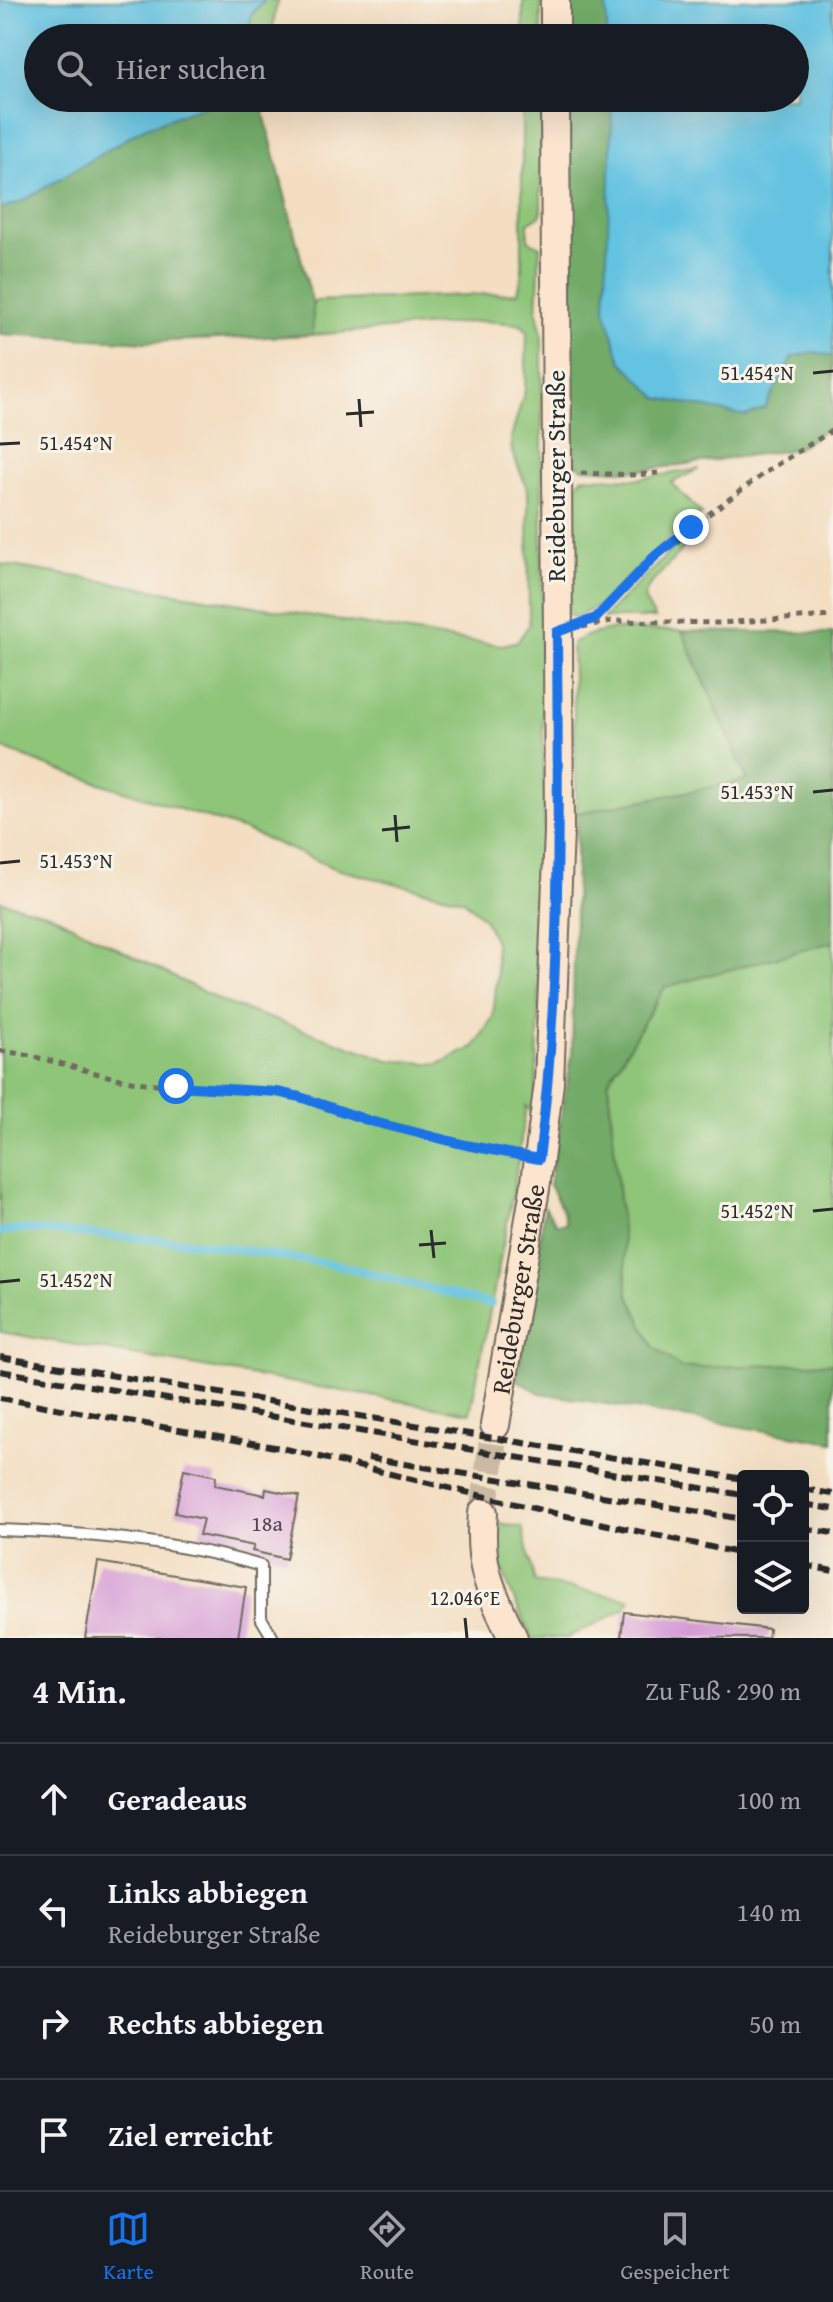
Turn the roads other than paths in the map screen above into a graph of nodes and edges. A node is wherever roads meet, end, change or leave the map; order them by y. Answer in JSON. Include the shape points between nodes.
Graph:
{"nodes":[{"id":1,"x":555,"y":0,"type":"edge"},
{"id":2,"x":555,"y":24,"type":"edge"},
{"id":3,"x":555,"y":112,"type":"edge"},
{"id":4,"x":495,"y":1425,"type":"tunnel mouth"},
{"id":5,"x":483,"y":1513,"type":"tunnel mouth"},
{"id":6,"x":0,"y":1530,"type":"edge"},
{"id":7,"x":273,"y":1638,"type":"edge"},
{"id":8,"x":513,"y":1638,"type":"edge"}],
"edges":[{"from":1,"to":2,"type":"main road"},
{"from":3,"to":4,"type":"main road","name":"Reideburger Straße","via":[[559,831],[549,1083]]},
{"from":5,"to":8,"type":"main road","via":[[483,1568]]},
{"from":6,"to":7,"type":"lane","via":[[66,1532],[217,1553],[261,1566],[261,1618]]}]}
